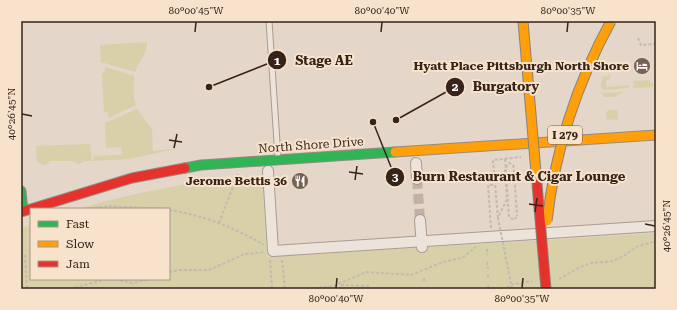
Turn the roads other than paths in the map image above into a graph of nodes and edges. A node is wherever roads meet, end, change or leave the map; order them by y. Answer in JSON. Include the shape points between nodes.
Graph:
{"nodes":[{"id":1,"x":269,"y":21,"type":"edge"},
{"id":2,"x":516,"y":21,"type":"edge"},
{"id":3,"x":522,"y":21,"type":"edge"},
{"id":4,"x":611,"y":21,"type":"edge"},
{"id":5,"x":531,"y":92,"type":"dead end"},
{"id":6,"x":656,"y":135,"type":"edge"},
{"id":7,"x":532,"y":143,"type":"junction"},
{"id":8,"x":278,"y":159,"type":"junction"},
{"id":9,"x":416,"y":163,"type":"dead end"},
{"id":10,"x":268,"y":172,"type":"dead end"},
{"id":11,"x":417,"y":179,"type":"tunnel mouth"},
{"id":12,"x":21,"y":191,"type":"edge"},
{"id":13,"x":34,"y":208,"type":"edge"},
{"id":14,"x":22,"y":212,"type":"edge"},
{"id":15,"x":420,"y":220,"type":"tunnel mouth"},
{"id":16,"x":656,"y":226,"type":"edge"},
{"id":17,"x":422,"y":244,"type":"junction"},
{"id":18,"x":544,"y":255,"type":"junction"},
{"id":19,"x":546,"y":289,"type":"edge"}],
"edges":[{"from":1,"to":8,"type":"lane"},
{"from":2,"to":7,"type":"main road"},
{"from":3,"to":18,"type":"main road","bridge":true},
{"from":4,"to":18,"type":"main road","number":"I 279","bridge":true,"via":[[588,65],[571,109],[547,213]]},
{"from":5,"to":18,"type":"main road","bridge":true},
{"from":6,"to":7,"type":"main road","name":"North Shore Drive"},
{"from":7,"to":8,"type":"main road","name":"North Shore Drive"},
{"from":8,"to":13,"type":"main road","name":"North Shore Drive","via":[[201,165],[154,173]]},
{"from":9,"to":11,"type":"street"},
{"from":10,"to":17,"type":"street","via":[[275,251]]},
{"from":12,"to":14,"type":"main road"},
{"from":15,"to":17,"type":"street"},
{"from":16,"to":17,"type":"street"},
{"from":18,"to":19,"type":"main road","number":"I 279","bridge":true}]}
